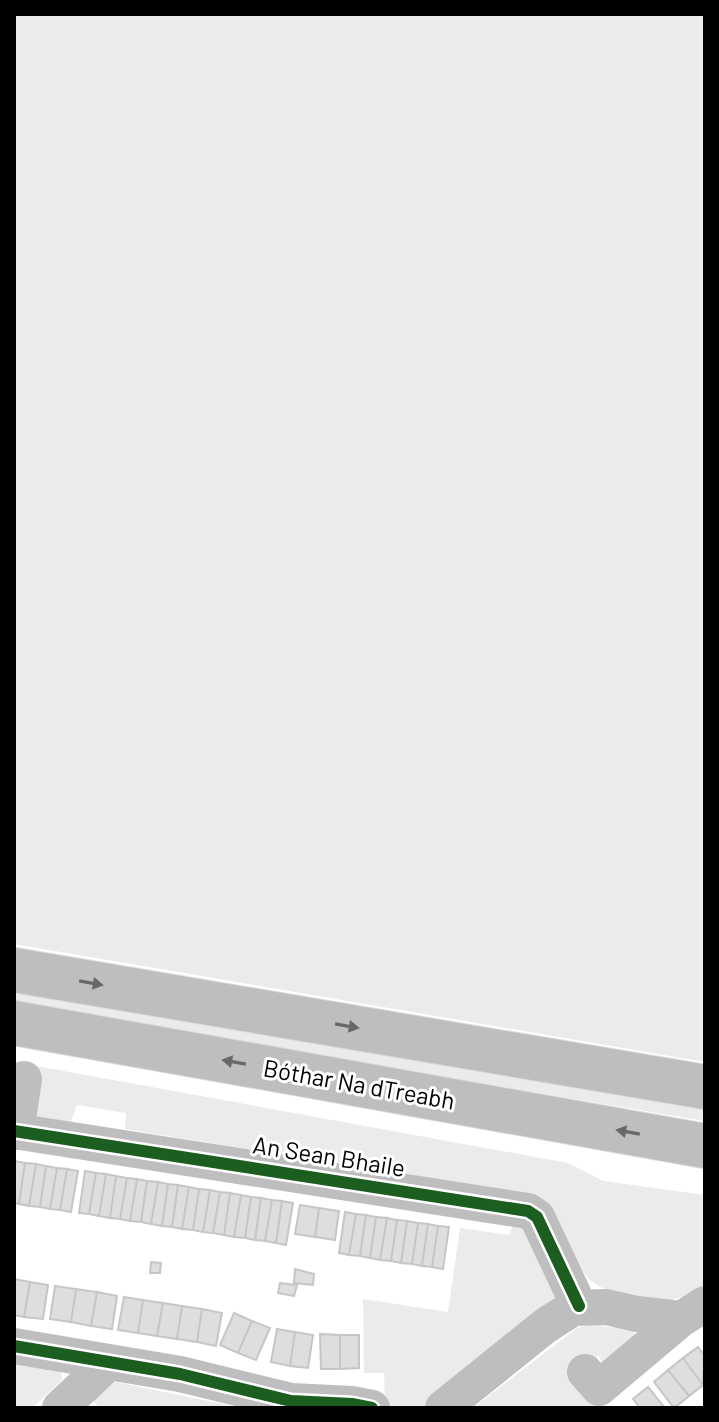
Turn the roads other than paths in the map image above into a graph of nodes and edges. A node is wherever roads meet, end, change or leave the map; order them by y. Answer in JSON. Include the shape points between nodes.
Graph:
{"nodes":[{"id":1,"x":14,"y":970,"type":"edge"},
{"id":2,"x":14,"y":1023,"type":"edge"},
{"id":3,"x":24,"y":1079,"type":"dead end"},
{"id":4,"x":705,"y":1087,"type":"edge"},
{"id":5,"x":15,"y":1131,"type":"edge"},
{"id":6,"x":705,"y":1146,"type":"edge"},
{"id":7,"x":579,"y":1306,"type":"junction"},
{"id":8,"x":693,"y":1311,"type":"edge"},
{"id":9,"x":14,"y":1346,"type":"edge"},
{"id":10,"x":108,"y":1363,"type":"junction"},
{"id":11,"x":592,"y":1380,"type":"dead end"},
{"id":12,"x":331,"y":1406,"type":"edge"},
{"id":13,"x":60,"y":1408,"type":"edge"},
{"id":14,"x":372,"y":1408,"type":"edge"},
{"id":15,"x":443,"y":1408,"type":"edge"}],
"edges":[{"from":1,"to":4,"type":"highway","one_way":true},
{"from":6,"to":2,"type":"highway","name":"Bóthar Na dTreabh","one_way":true},
{"from":3,"to":5,"type":"street"},
{"from":5,"to":7,"type":"street","name":"An Sean Bhaile","via":[[528,1211],[537,1217]]},
{"from":7,"to":8,"type":"street","via":[[637,1314]]},
{"from":7,"to":15,"type":"street","via":[[557,1317]]},
{"from":8,"to":11,"type":"street"},
{"from":9,"to":10,"type":"street"},
{"from":10,"to":12,"type":"street"},
{"from":10,"to":13,"type":"street"},
{"from":12,"to":14,"type":"street"}]}
